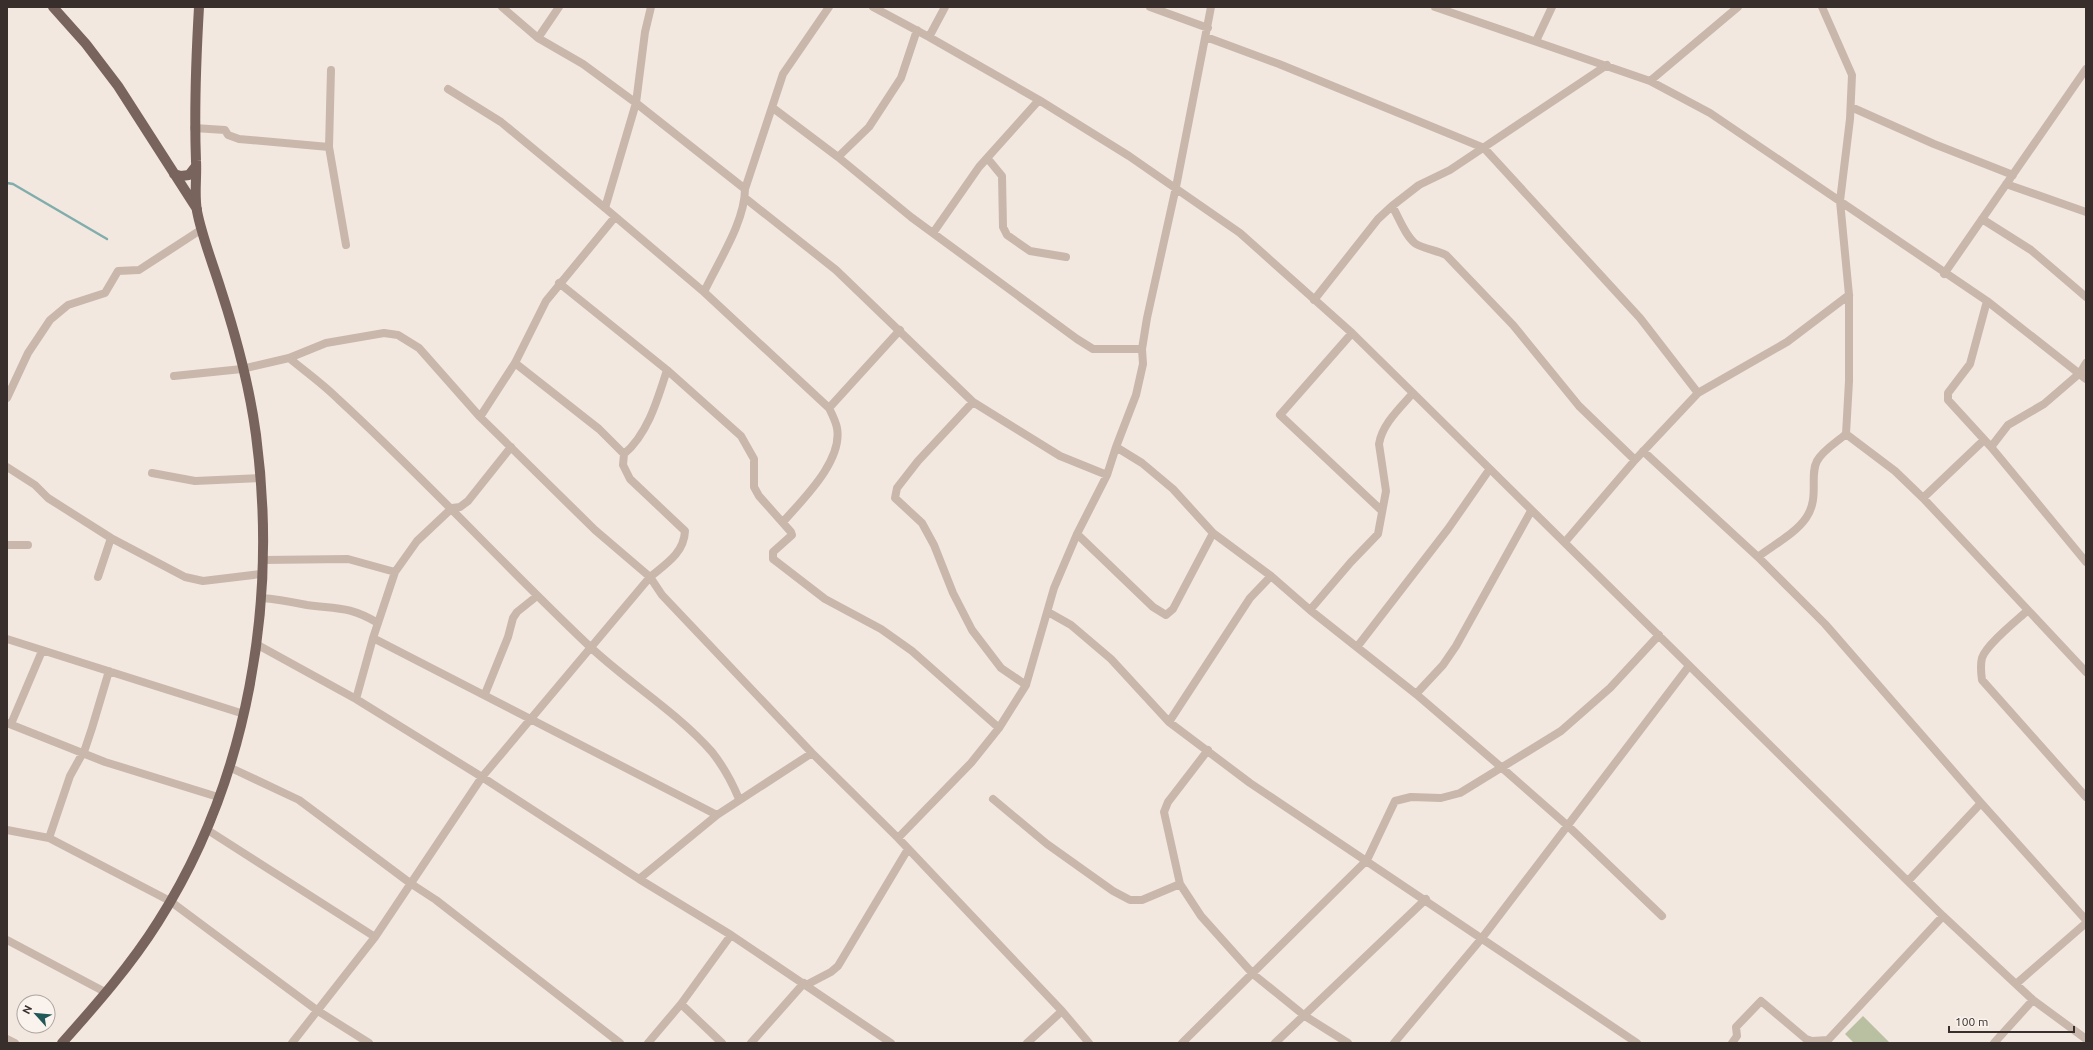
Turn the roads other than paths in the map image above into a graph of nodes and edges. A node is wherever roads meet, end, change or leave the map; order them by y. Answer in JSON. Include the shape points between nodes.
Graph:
{"nodes":[{"id":1,"x":200,"y":7,"type":"edge"},
{"id":2,"x":502,"y":7,"type":"edge"},
{"id":3,"x":559,"y":7,"type":"edge"},
{"id":4,"x":650,"y":7,"type":"edge"},
{"id":5,"x":829,"y":7,"type":"edge"},
{"id":6,"x":873,"y":7,"type":"edge"},
{"id":7,"x":945,"y":7,"type":"edge"},
{"id":8,"x":1150,"y":7,"type":"edge"},
{"id":9,"x":1211,"y":7,"type":"edge"},
{"id":10,"x":1435,"y":7,"type":"edge"},
{"id":11,"x":1552,"y":7,"type":"edge"},
{"id":12,"x":1738,"y":7,"type":"edge"},
{"id":13,"x":1822,"y":7,"type":"edge"},
{"id":14,"x":59,"y":10,"type":"edge"},
{"id":15,"x":1208,"y":28,"type":"junction"},
{"id":16,"x":917,"y":30,"type":"junction"},
{"id":17,"x":929,"y":37,"type":"junction"},
{"id":18,"x":1206,"y":37,"type":"junction"},
{"id":19,"x":538,"y":38,"type":"junction"},
{"id":20,"x":1536,"y":41,"type":"junction"},
{"id":21,"x":1607,"y":65,"type":"junction"},
{"id":22,"x":2086,"y":68,"type":"edge"},
{"id":23,"x":331,"y":70,"type":"dead end"},
{"id":24,"x":1650,"y":81,"type":"junction"},
{"id":25,"x":448,"y":89,"type":"dead end"},
{"id":26,"x":1039,"y":100,"type":"junction"},
{"id":27,"x":636,"y":102,"type":"junction"},
{"id":28,"x":1850,"y":107,"type":"junction"},
{"id":29,"x":773,"y":108,"type":"junction"},
{"id":30,"x":194,"y":128,"type":"junction"},
{"id":31,"x":330,"y":147,"type":"junction"},
{"id":32,"x":1484,"y":148,"type":"junction"},
{"id":33,"x":838,"y":157,"type":"junction"},
{"id":34,"x":988,"y":159,"type":"junction"},
{"id":35,"x":196,"y":166,"type":"junction"},
{"id":36,"x":174,"y":174,"type":"junction"},
{"id":37,"x":2013,"y":175,"type":"junction"},
{"id":38,"x":2006,"y":184,"type":"junction"},
{"id":39,"x":1176,"y":187,"type":"junction"},
{"id":40,"x":745,"y":189,"type":"junction"},
{"id":41,"x":745,"y":198,"type":"junction"},
{"id":42,"x":1840,"y":201,"type":"junction"},
{"id":43,"x":1392,"y":206,"type":"junction"},
{"id":44,"x":604,"y":208,"type":"junction"},
{"id":45,"x":197,"y":209,"type":"junction"},
{"id":46,"x":2086,"y":212,"type":"edge"},
{"id":47,"x":615,"y":217,"type":"junction"},
{"id":48,"x":1982,"y":219,"type":"junction"},
{"id":49,"x":202,"y":229,"type":"junction"},
{"id":50,"x":933,"y":233,"type":"junction"},
{"id":51,"x":346,"y":245,"type":"dead end"},
{"id":52,"x":1066,"y":257,"type":"dead end"},
{"id":53,"x":1944,"y":274,"type":"junction"},
{"id":54,"x":559,"y":283,"type":"junction"},
{"id":55,"x":704,"y":292,"type":"junction"},
{"id":56,"x":1849,"y":296,"type":"junction"},
{"id":57,"x":2086,"y":297,"type":"edge"},
{"id":58,"x":1314,"y":300,"type":"junction"},
{"id":59,"x":1987,"y":301,"type":"junction"},
{"id":60,"x":900,"y":330,"type":"junction"},
{"id":61,"x":1352,"y":333,"type":"junction"},
{"id":62,"x":1142,"y":349,"type":"junction"},
{"id":63,"x":289,"y":358,"type":"junction"},
{"id":64,"x":515,"y":363,"type":"junction"},
{"id":65,"x":2086,"y":363,"type":"edge"},
{"id":66,"x":242,"y":369,"type":"junction"},
{"id":67,"x":667,"y":370,"type":"junction"},
{"id":68,"x":2080,"y":373,"type":"junction"},
{"id":69,"x":174,"y":376,"type":"dead end"},
{"id":70,"x":2086,"y":379,"type":"edge"},
{"id":71,"x":1413,"y":393,"type":"junction"},
{"id":72,"x":1698,"y":393,"type":"junction"},
{"id":73,"x":7,"y":398,"type":"edge"},
{"id":74,"x":973,"y":402,"type":"junction"},
{"id":75,"x":829,"y":408,"type":"junction"},
{"id":76,"x":480,"y":417,"type":"junction"},
{"id":77,"x":1846,"y":434,"type":"junction"},
{"id":78,"x":1984,"y":440,"type":"junction"},
{"id":79,"x":511,"y":447,"type":"junction"},
{"id":80,"x":1116,"y":447,"type":"junction"},
{"id":81,"x":1991,"y":447,"type":"junction"},
{"id":82,"x":1643,"y":451,"type":"junction"},
{"id":83,"x":624,"y":454,"type":"junction"},
{"id":84,"x":1635,"y":460,"type":"junction"},
{"id":85,"x":7,"y":467,"type":"edge"},
{"id":86,"x":1489,"y":470,"type":"junction"},
{"id":87,"x":152,"y":473,"type":"dead end"},
{"id":88,"x":1107,"y":476,"type":"junction"},
{"id":89,"x":260,"y":478,"type":"junction"},
{"id":90,"x":1923,"y":498,"type":"junction"},
{"id":91,"x":452,"y":508,"type":"junction"},
{"id":92,"x":1531,"y":510,"type":"junction"},
{"id":93,"x":1382,"y":511,"type":"junction"},
{"id":94,"x":784,"y":522,"type":"junction"},
{"id":95,"x":1213,"y":533,"type":"junction"},
{"id":96,"x":1077,"y":534,"type":"junction"},
{"id":97,"x":111,"y":538,"type":"junction"},
{"id":98,"x":1565,"y":542,"type":"junction"},
{"id":99,"x":7,"y":545,"type":"edge"},
{"id":100,"x":28,"y":545,"type":"dead end"},
{"id":101,"x":1758,"y":557,"type":"junction"},
{"id":102,"x":263,"y":560,"type":"junction"},
{"id":103,"x":2086,"y":562,"type":"edge"},
{"id":104,"x":395,"y":572,"type":"junction"},
{"id":105,"x":261,"y":574,"type":"junction"},
{"id":106,"x":1271,"y":576,"type":"junction"},
{"id":107,"x":98,"y":577,"type":"dead end"},
{"id":108,"x":650,"y":577,"type":"junction"},
{"id":109,"x":537,"y":596,"type":"junction"},
{"id":110,"x":261,"y":598,"type":"junction"},
{"id":111,"x":1310,"y":610,"type":"junction"},
{"id":112,"x":2027,"y":611,"type":"junction"},
{"id":113,"x":1048,"y":612,"type":"junction"},
{"id":114,"x":378,"y":623,"type":"junction"},
{"id":115,"x":1659,"y":635,"type":"junction"},
{"id":116,"x":373,"y":638,"type":"junction"},
{"id":117,"x":7,"y":639,"type":"edge"},
{"id":118,"x":256,"y":644,"type":"junction"},
{"id":119,"x":1357,"y":647,"type":"junction"},
{"id":120,"x":591,"y":648,"type":"junction"},
{"id":121,"x":42,"y":651,"type":"junction"},
{"id":122,"x":1689,"y":666,"type":"junction"},
{"id":123,"x":109,"y":671,"type":"junction"},
{"id":124,"x":2086,"y":672,"type":"edge"},
{"id":125,"x":1026,"y":685,"type":"junction"},
{"id":126,"x":485,"y":694,"type":"junction"},
{"id":127,"x":1416,"y":694,"type":"junction"},
{"id":128,"x":356,"y":699,"type":"junction"},
{"id":129,"x":244,"y":714,"type":"junction"},
{"id":130,"x":530,"y":720,"type":"junction"},
{"id":131,"x":1169,"y":722,"type":"junction"},
{"id":132,"x":9,"y":724,"type":"edge"},
{"id":133,"x":999,"y":728,"type":"junction"},
{"id":134,"x":1208,"y":750,"type":"junction"},
{"id":135,"x":812,"y":753,"type":"junction"},
{"id":136,"x":81,"y":754,"type":"junction"},
{"id":137,"x":229,"y":767,"type":"junction"},
{"id":138,"x":1501,"y":767,"type":"junction"},
{"id":139,"x":482,"y":777,"type":"junction"},
{"id":140,"x":218,"y":797,"type":"junction"},
{"id":141,"x":2086,"y":797,"type":"edge"},
{"id":142,"x":740,"y":799,"type":"junction"},
{"id":143,"x":993,"y":799,"type":"dead end"},
{"id":144,"x":1981,"y":803,"type":"junction"},
{"id":145,"x":717,"y":815,"type":"junction"},
{"id":146,"x":1568,"y":826,"type":"junction"},
{"id":147,"x":206,"y":829,"type":"junction"},
{"id":148,"x":7,"y":830,"type":"edge"},
{"id":149,"x":49,"y":838,"type":"junction"},
{"id":150,"x":898,"y":838,"type":"junction"},
{"id":151,"x":908,"y":849,"type":"junction"},
{"id":152,"x":1368,"y":860,"type":"junction"},
{"id":153,"x":639,"y":879,"type":"junction"},
{"id":154,"x":1908,"y":881,"type":"junction"},
{"id":155,"x":410,"y":884,"type":"junction"},
{"id":156,"x":1180,"y":884,"type":"junction"},
{"id":157,"x":1426,"y":900,"type":"junction"},
{"id":158,"x":170,"y":901,"type":"junction"},
{"id":159,"x":1662,"y":916,"type":"dead end"},
{"id":160,"x":1943,"y":916,"type":"junction"},
{"id":161,"x":2086,"y":920,"type":"edge"},
{"id":162,"x":2086,"y":923,"type":"edge"},
{"id":163,"x":731,"y":935,"type":"junction"},
{"id":164,"x":375,"y":937,"type":"junction"},
{"id":165,"x":1482,"y":938,"type":"junction"},
{"id":166,"x":7,"y":940,"type":"edge"},
{"id":167,"x":1253,"y":974,"type":"junction"},
{"id":168,"x":805,"y":984,"type":"junction"},
{"id":169,"x":2016,"y":984,"type":"junction"},
{"id":170,"x":105,"y":992,"type":"junction"},
{"id":171,"x":2033,"y":1000,"type":"junction"},
{"id":172,"x":681,"y":1004,"type":"junction"},
{"id":173,"x":1062,"y":1011,"type":"junction"},
{"id":174,"x":318,"y":1012,"type":"junction"},
{"id":175,"x":1305,"y":1016,"type":"junction"},
{"id":176,"x":7,"y":1039,"type":"edge"},
{"id":177,"x":2086,"y":1039,"type":"edge"},
{"id":178,"x":1830,"y":1041,"type":"edge"},
{"id":179,"x":65,"y":1042,"type":"edge"},
{"id":180,"x":15,"y":1043,"type":"edge"},
{"id":181,"x":292,"y":1043,"type":"edge"},
{"id":182,"x":369,"y":1043,"type":"edge"},
{"id":183,"x":620,"y":1043,"type":"edge"},
{"id":184,"x":648,"y":1043,"type":"edge"},
{"id":185,"x":722,"y":1043,"type":"edge"},
{"id":186,"x":751,"y":1043,"type":"edge"},
{"id":187,"x":891,"y":1043,"type":"edge"},
{"id":188,"x":1027,"y":1043,"type":"edge"},
{"id":189,"x":1089,"y":1043,"type":"edge"},
{"id":190,"x":1182,"y":1043,"type":"edge"},
{"id":191,"x":1275,"y":1043,"type":"edge"},
{"id":192,"x":1348,"y":1043,"type":"edge"},
{"id":193,"x":1394,"y":1043,"type":"edge"},
{"id":194,"x":1637,"y":1043,"type":"edge"},
{"id":195,"x":1732,"y":1043,"type":"edge"},
{"id":196,"x":1994,"y":1043,"type":"edge"}],
"edges":[{"from":1,"to":30,"type":"main road"},
{"from":2,"to":19,"type":"street"},
{"from":3,"to":19,"type":"street"},
{"from":4,"to":27,"type":"street"},
{"from":5,"to":29,"type":"street","via":[[783,74]]},
{"from":6,"to":16,"type":"street"},
{"from":7,"to":17,"type":"street"},
{"from":8,"to":15,"type":"street"},
{"from":9,"to":15,"type":"street"},
{"from":10,"to":20,"type":"street"},
{"from":11,"to":20,"type":"street"},
{"from":12,"to":24,"type":"street"},
{"from":13,"to":28,"type":"street","via":[[1852,75]]},
{"from":14,"to":36,"type":"main road","via":[[118,86]]},
{"from":15,"to":18,"type":"street"},
{"from":16,"to":17,"type":"street"},
{"from":16,"to":33,"type":"street","via":[[901,78],[869,127]]},
{"from":17,"to":26,"type":"street"},
{"from":18,"to":32,"type":"street"},
{"from":18,"to":39,"type":"street"},
{"from":19,"to":27,"type":"street","via":[[583,64]]},
{"from":20,"to":21,"type":"street"},
{"from":21,"to":24,"type":"street"},
{"from":21,"to":32,"type":"street"},
{"from":22,"to":37,"type":"street"},
{"from":23,"to":31,"type":"street"},
{"from":24,"to":42,"type":"street","via":[[1710,113]]},
{"from":25,"to":44,"type":"street","via":[[501,122]]},
{"from":26,"to":34,"type":"street"},
{"from":26,"to":39,"type":"street"},
{"from":27,"to":40,"type":"street"},
{"from":27,"to":44,"type":"street"},
{"from":28,"to":37,"type":"street"},
{"from":28,"to":42,"type":"street"},
{"from":29,"to":33,"type":"street"},
{"from":29,"to":40,"type":"street"},
{"from":30,"to":31,"type":"street","via":[[224,130],[228,135],[239,139]]},
{"from":30,"to":35,"type":"main road"},
{"from":31,"to":51,"type":"street"},
{"from":32,"to":43,"type":"street","via":[[1419,186]]},
{"from":32,"to":72,"type":"street","via":[[1640,318]]},
{"from":33,"to":50,"type":"street"},
{"from":34,"to":50,"type":"street"},
{"from":34,"to":52,"type":"street","via":[[1002,176],[1003,227],[1007,235],[1030,251]]},
{"from":35,"to":36,"type":"main road","via":[[189,175]]},
{"from":35,"to":45,"type":"main road"},
{"from":36,"to":45,"type":"main road"},
{"from":37,"to":38,"type":"street"},
{"from":38,"to":46,"type":"street"},
{"from":38,"to":48,"type":"street"},
{"from":39,"to":58,"type":"street","via":[[1240,233]]},
{"from":39,"to":62,"type":"street"},
{"from":40,"to":41,"type":"street"},
{"from":41,"to":55,"type":"street","via":[[740,217]]},
{"from":41,"to":60,"type":"street","via":[[836,270]]},
{"from":42,"to":53,"type":"street"},
{"from":42,"to":56,"type":"street"},
{"from":43,"to":58,"type":"street","via":[[1378,219]]},
{"from":43,"to":84,"type":"street","via":[[1416,244],[1446,255],[1513,325],[1579,406]]},
{"from":44,"to":47,"type":"street"},
{"from":45,"to":49,"type":"main road"},
{"from":47,"to":54,"type":"street"},
{"from":47,"to":55,"type":"street"},
{"from":48,"to":53,"type":"street"},
{"from":48,"to":57,"type":"street","via":[[2031,250]]},
{"from":49,"to":66,"type":"main road","via":[[223,294]]},
{"from":49,"to":73,"type":"street","via":[[139,270],[118,272],[104,293],[68,305],[50,320],[28,353]]},
{"from":50,"to":62,"type":"street","via":[[1093,349]]},
{"from":53,"to":59,"type":"street"},
{"from":54,"to":64,"type":"street","via":[[546,301]]},
{"from":54,"to":67,"type":"street"},
{"from":55,"to":75,"type":"street"},
{"from":56,"to":72,"type":"street","via":[[1787,342]]},
{"from":56,"to":77,"type":"street"},
{"from":58,"to":61,"type":"street"},
{"from":59,"to":68,"type":"street"},
{"from":59,"to":78,"type":"street","via":[[1970,364],[1947,396]]},
{"from":60,"to":74,"type":"street"},
{"from":60,"to":75,"type":"street"},
{"from":61,"to":71,"type":"street"},
{"from":61,"to":93,"type":"street","via":[[1280,415]]},
{"from":62,"to":80,"type":"street","via":[[1143,364],[1136,395]]},
{"from":63,"to":66,"type":"street"},
{"from":63,"to":76,"type":"street","via":[[326,344],[384,333],[398,335],[419,348]]},
{"from":63,"to":91,"type":"street","via":[[337,397]]},
{"from":64,"to":76,"type":"street"},
{"from":64,"to":83,"type":"street","via":[[599,429]]},
{"from":65,"to":68,"type":"street"},
{"from":66,"to":69,"type":"street"},
{"from":66,"to":89,"type":"main road","via":[[256,432]]},
{"from":67,"to":83,"type":"street","via":[[658,398],[643,430],[633,447]]},
{"from":67,"to":94,"type":"street","via":[[741,436],[754,458],[754,487],[759,496]]},
{"from":68,"to":70,"type":"street"},
{"from":68,"to":81,"type":"street","via":[[2044,404],[2008,425]]},
{"from":71,"to":86,"type":"street"},
{"from":71,"to":93,"type":"street","via":[[1380,437],[1386,491]]},
{"from":72,"to":82,"type":"street"},
{"from":74,"to":88,"type":"street","via":[[1060,456]]},
{"from":74,"to":125,"type":"street","via":[[918,461],[897,488],[895,498],[922,523],[972,630],[1001,668]]},
{"from":75,"to":94,"type":"street","via":[[838,428],[836,447],[829,465]]},
{"from":76,"to":79,"type":"street"},
{"from":77,"to":90,"type":"street","via":[[1895,471]]},
{"from":77,"to":101,"type":"street","via":[[1817,461],[1814,468],[1815,494],[1807,517]]},
{"from":78,"to":81,"type":"street"},
{"from":78,"to":90,"type":"street"},
{"from":79,"to":91,"type":"street","via":[[468,501],[460,507]]},
{"from":79,"to":108,"type":"street","via":[[595,530]]},
{"from":80,"to":88,"type":"street"},
{"from":80,"to":95,"type":"street","via":[[1173,489]]},
{"from":81,"to":103,"type":"street"},
{"from":82,"to":84,"type":"street"},
{"from":82,"to":101,"type":"street"},
{"from":83,"to":108,"type":"street","via":[[623,465],[630,479],[685,531],[682,546],[674,557]]},
{"from":84,"to":98,"type":"street"},
{"from":85,"to":97,"type":"street","via":[[35,485],[48,498]]},
{"from":86,"to":92,"type":"street"},
{"from":86,"to":119,"type":"street","via":[[1448,529]]},
{"from":87,"to":89,"type":"street","via":[[195,481]]},
{"from":88,"to":96,"type":"street"},
{"from":89,"to":102,"type":"main road"},
{"from":90,"to":112,"type":"street"},
{"from":91,"to":104,"type":"street","via":[[417,541]]},
{"from":91,"to":109,"type":"street"},
{"from":92,"to":98,"type":"street"},
{"from":92,"to":127,"type":"street","via":[[1456,646]]},
{"from":93,"to":111,"type":"street","via":[[1378,534]]},
{"from":94,"to":133,"type":"street","via":[[792,535],[773,552],[773,559],[825,599],[881,629],[912,651]]},
{"from":95,"to":96,"type":"street","via":[[1173,609],[1166,615],[1153,607]]},
{"from":95,"to":106,"type":"street"},
{"from":96,"to":113,"type":"street","via":[[1054,588]]},
{"from":97,"to":105,"type":"street","via":[[193,580]]},
{"from":97,"to":107,"type":"street"},
{"from":98,"to":115,"type":"street"},
{"from":99,"to":100,"type":"street"},
{"from":101,"to":144,"type":"street","via":[[1826,624]]},
{"from":102,"to":104,"type":"street","via":[[348,559]]},
{"from":102,"to":105,"type":"main road"},
{"from":104,"to":114,"type":"street"},
{"from":105,"to":110,"type":"main road"},
{"from":106,"to":111,"type":"street"},
{"from":106,"to":131,"type":"street","via":[[1250,598]]},
{"from":108,"to":120,"type":"street"},
{"from":108,"to":135,"type":"street","via":[[662,595]]},
{"from":109,"to":120,"type":"street"},
{"from":109,"to":126,"type":"street","via":[[513,618]]},
{"from":110,"to":114,"type":"street","via":[[308,605],[337,606],[363,614]]},
{"from":110,"to":118,"type":"main road"},
{"from":111,"to":119,"type":"street"},
{"from":112,"to":124,"type":"street"},
{"from":112,"to":141,"type":"street","via":[[1988,648],[1982,657],[1982,680]]},
{"from":113,"to":125,"type":"street"},
{"from":113,"to":131,"type":"street","via":[[1071,625],[1111,659]]},
{"from":114,"to":116,"type":"street"},
{"from":115,"to":122,"type":"street"},
{"from":115,"to":138,"type":"street","via":[[1610,688],[1561,731]]},
{"from":116,"to":126,"type":"street"},
{"from":116,"to":128,"type":"street"},
{"from":117,"to":121,"type":"street"},
{"from":118,"to":128,"type":"street"},
{"from":118,"to":129,"type":"main road"},
{"from":119,"to":127,"type":"street"},
{"from":120,"to":130,"type":"street"},
{"from":120,"to":142,"type":"street","via":[[666,708],[712,752]]},
{"from":121,"to":123,"type":"street"},
{"from":121,"to":132,"type":"street"},
{"from":122,"to":146,"type":"street"},
{"from":122,"to":154,"type":"street"},
{"from":123,"to":129,"type":"street"},
{"from":123,"to":136,"type":"street","via":[[92,728]]},
{"from":125,"to":133,"type":"street"},
{"from":126,"to":130,"type":"street"},
{"from":127,"to":138,"type":"street"},
{"from":128,"to":139,"type":"street"},
{"from":129,"to":137,"type":"main road"},
{"from":130,"to":139,"type":"street"},
{"from":130,"to":145,"type":"street"},
{"from":131,"to":134,"type":"street"},
{"from":132,"to":136,"type":"street"},
{"from":133,"to":150,"type":"street","via":[[971,763]]},
{"from":134,"to":152,"type":"street","via":[[1250,783]]},
{"from":134,"to":156,"type":"street","via":[[1168,802],[1164,812]]},
{"from":135,"to":142,"type":"street"},
{"from":135,"to":150,"type":"street"},
{"from":136,"to":140,"type":"street"},
{"from":136,"to":149,"type":"street","via":[[70,776]]},
{"from":137,"to":140,"type":"main road"},
{"from":137,"to":155,"type":"street","via":[[299,800]]},
{"from":138,"to":146,"type":"street"},
{"from":138,"to":152,"type":"street","via":[[1450,796],[1411,797],[1395,801]]},
{"from":139,"to":153,"type":"street"},
{"from":139,"to":155,"type":"street"},
{"from":140,"to":147,"type":"main road"},
{"from":142,"to":145,"type":"street"},
{"from":143,"to":156,"type":"street","via":[[1046,844],[1130,900],[1142,900]]},
{"from":144,"to":154,"type":"street"},
{"from":144,"to":161,"type":"street"},
{"from":145,"to":153,"type":"street"},
{"from":146,"to":159,"type":"street"},
{"from":146,"to":165,"type":"street"},
{"from":147,"to":158,"type":"main road"},
{"from":147,"to":164,"type":"street"},
{"from":148,"to":149,"type":"street"},
{"from":149,"to":158,"type":"street"},
{"from":150,"to":151,"type":"street"},
{"from":151,"to":168,"type":"street","via":[[838,966]]},
{"from":151,"to":173,"type":"street"},
{"from":152,"to":157,"type":"street"},
{"from":152,"to":167,"type":"street"},
{"from":153,"to":163,"type":"street"},
{"from":154,"to":160,"type":"street"},
{"from":155,"to":164,"type":"street"},
{"from":155,"to":183,"type":"street","via":[[436,900]]},
{"from":156,"to":167,"type":"street","via":[[1201,916]]},
{"from":157,"to":165,"type":"street"},
{"from":157,"to":175,"type":"street"},
{"from":158,"to":170,"type":"main road"},
{"from":158,"to":174,"type":"street"},
{"from":160,"to":169,"type":"street"},
{"from":160,"to":178,"type":"street"},
{"from":162,"to":169,"type":"street"},
{"from":163,"to":168,"type":"street"},
{"from":163,"to":172,"type":"street"},
{"from":164,"to":174,"type":"street"},
{"from":165,"to":193,"type":"street"},
{"from":165,"to":194,"type":"street"},
{"from":166,"to":170,"type":"street"},
{"from":167,"to":175,"type":"street"},
{"from":167,"to":190,"type":"street"},
{"from":168,"to":186,"type":"street"},
{"from":168,"to":187,"type":"street"},
{"from":169,"to":171,"type":"street"},
{"from":170,"to":179,"type":"main road"},
{"from":171,"to":177,"type":"street"},
{"from":171,"to":196,"type":"street"},
{"from":172,"to":184,"type":"street"},
{"from":172,"to":185,"type":"street"},
{"from":173,"to":188,"type":"street"},
{"from":173,"to":189,"type":"street"},
{"from":174,"to":181,"type":"street"},
{"from":174,"to":182,"type":"street"},
{"from":175,"to":191,"type":"street"},
{"from":175,"to":192,"type":"street"},
{"from":176,"to":180,"type":"street"},
{"from":178,"to":195,"type":"street","via":[[1806,1039],[1760,1001],[1736,1027],[1737,1036]]}]}
